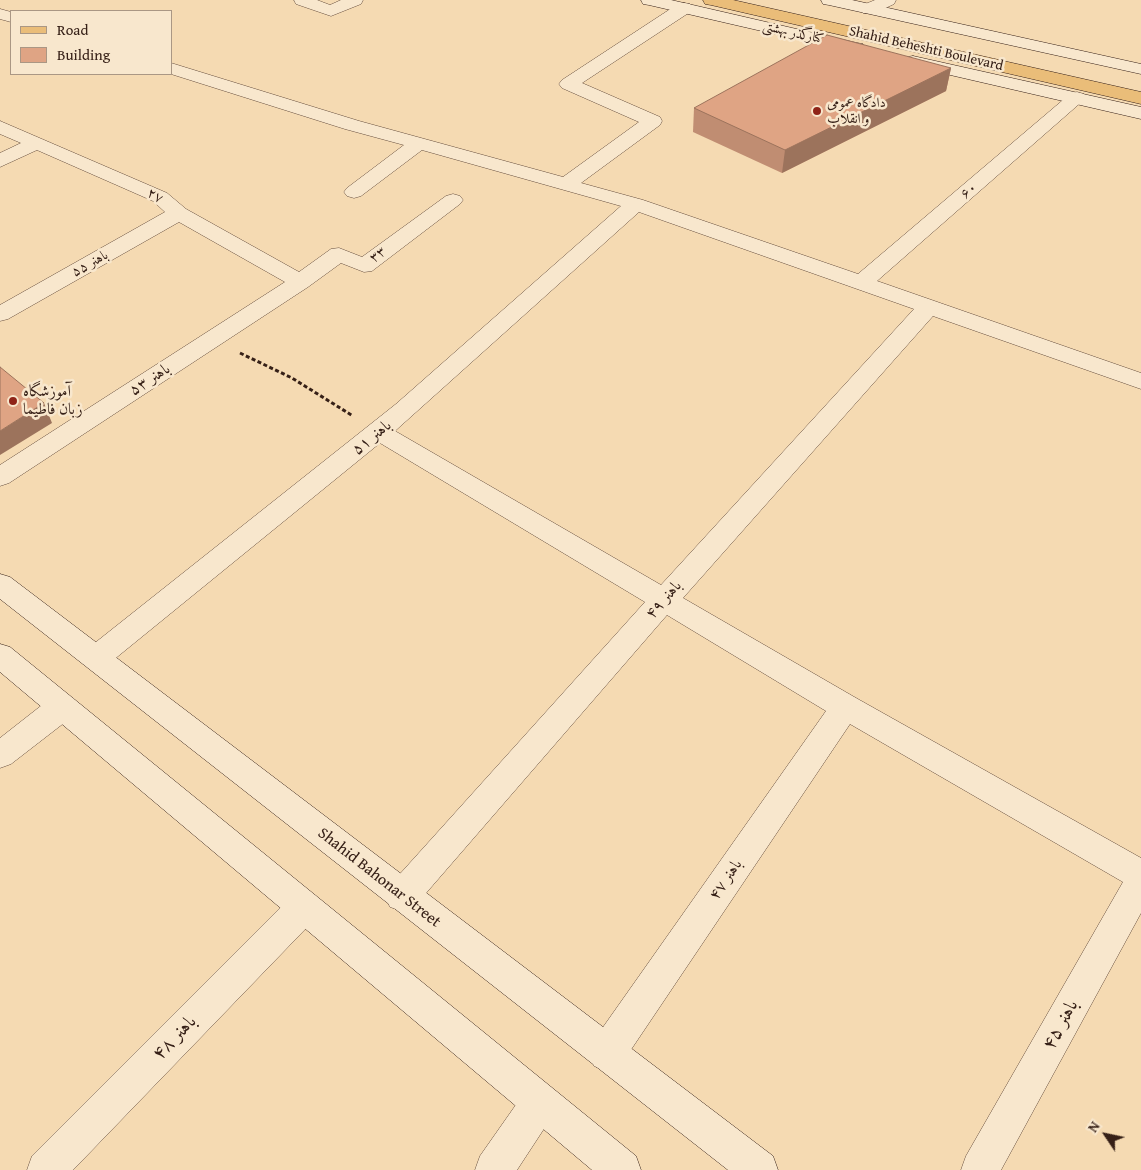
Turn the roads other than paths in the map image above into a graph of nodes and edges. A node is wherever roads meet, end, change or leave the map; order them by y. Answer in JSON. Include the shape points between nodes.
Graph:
{"nodes":[{"id":1,"x":302,"y":0,"type":"edge"},
{"id":2,"x":355,"y":0,"type":"edge"},
{"id":3,"x":649,"y":0,"type":"edge"},
{"id":4,"x":711,"y":0,"type":"edge"},
{"id":5,"x":755,"y":0,"type":"edge"},
{"id":6,"x":829,"y":0,"type":"edge"},
{"id":7,"x":888,"y":0,"type":"edge"},
{"id":8,"x":684,"y":8,"type":"junction"},
{"id":9,"x":869,"y":9,"type":"junction"},
{"id":10,"x":1139,"y":67,"type":"edge"},
{"id":11,"x":172,"y":68,"type":"edge"},
{"id":12,"x":1141,"y":88,"type":"edge"},
{"id":13,"x":1077,"y":98,"type":"junction"},
{"id":14,"x":1141,"y":98,"type":"edge"},
{"id":15,"x":1141,"y":113,"type":"edge"},
{"id":16,"x":0,"y":127,"type":"edge"},
{"id":17,"x":36,"y":143,"type":"junction"},
{"id":18,"x":418,"y":144,"type":"junction"},
{"id":19,"x":0,"y":161,"type":"edge"},
{"id":20,"x":565,"y":185,"type":"junction"},
{"id":21,"x":354,"y":192,"type":"dead end"},
{"id":22,"x":453,"y":200,"type":"dead end"},
{"id":23,"x":636,"y":204,"type":"junction"},
{"id":24,"x":180,"y":213,"type":"junction"},
{"id":25,"x":300,"y":282,"type":"junction"},
{"id":26,"x":861,"y":283,"type":"junction"},
{"id":27,"x":929,"y":306,"type":"junction"},
{"id":28,"x":0,"y":314,"type":"edge"},
{"id":29,"x":1141,"y":381,"type":"edge"},
{"id":30,"x":379,"y":432,"type":"junction"},
{"id":31,"x":0,"y":477,"type":"edge"},
{"id":32,"x":0,"y":584,"type":"edge"},
{"id":33,"x":664,"y":600,"type":"junction"},
{"id":34,"x":0,"y":655,"type":"edge"},
{"id":35,"x":96,"y":658,"type":"junction"},
{"id":36,"x":62,"y":707,"type":"junction"},
{"id":37,"x":845,"y":707,"type":"junction"},
{"id":38,"x":0,"y":755,"type":"edge"},
{"id":39,"x":1141,"y":875,"type":"edge"},
{"id":40,"x":1141,"y":881,"type":"edge"},
{"id":41,"x":402,"y":896,"type":"junction"},
{"id":42,"x":304,"y":907,"type":"junction"},
{"id":43,"x":607,"y":1053,"type":"junction"},
{"id":44,"x":540,"y":1102,"type":"junction"},
{"id":45,"x":46,"y":1170,"type":"edge"},
{"id":46,"x":494,"y":1170,"type":"edge"},
{"id":47,"x":622,"y":1170,"type":"edge"},
{"id":48,"x":759,"y":1170,"type":"edge"},
{"id":49,"x":980,"y":1170,"type":"edge"}],
"edges":[{"from":1,"to":2,"type":"street","via":[[331,11]]},
{"from":3,"to":8,"type":"street","name":"کنارگذر بهشتی"},
{"from":4,"to":14,"type":"main road","name":"Shahid Beheshti Boulevard"},
{"from":5,"to":12,"type":"main road","name":"Shahid Beheshti Boulevard"},
{"from":6,"to":9,"type":"street"},
{"from":7,"to":9,"type":"street"},
{"from":8,"to":13,"type":"street","name":"کنارگذر بهشتی"},
{"from":8,"to":20,"type":"street","via":[[568,84],[653,121]]},
{"from":9,"to":10,"type":"street"},
{"from":11,"to":18,"type":"street"},
{"from":13,"to":15,"type":"street","name":"کنارگذر بهشتی"},
{"from":13,"to":26,"type":"street","name":"۶۰"},
{"from":16,"to":17,"type":"street","name":"۲۷"},
{"from":17,"to":19,"type":"street"},
{"from":17,"to":24,"type":"street","name":"۲۷","via":[[160,197]]},
{"from":18,"to":20,"type":"street"},
{"from":18,"to":21,"type":"street"},
{"from":20,"to":23,"type":"street"},
{"from":22,"to":25,"type":"street","name":"۳۳","via":[[364,266],[339,254]]},
{"from":23,"to":26,"type":"street"},
{"from":23,"to":30,"type":"street","name":"باهنر ۵۱"},
{"from":24,"to":25,"type":"street","name":"۲۷"},
{"from":24,"to":28,"type":"street","name":"باهنر ۵۵"},
{"from":25,"to":31,"type":"street","name":"باهنر ۵۳"},
{"from":26,"to":27,"type":"street"},
{"from":27,"to":29,"type":"street"},
{"from":27,"to":33,"type":"street","name":"باهنر ۴۹"},
{"from":30,"to":33,"type":"street"},
{"from":30,"to":35,"type":"street","name":"باهنر ۵۱"},
{"from":32,"to":35,"type":"street","name":"Shahid Bahonar Street"},
{"from":33,"to":37,"type":"street"},
{"from":33,"to":41,"type":"street","name":"باهنر ۴۹"},
{"from":34,"to":36,"type":"street"},
{"from":35,"to":41,"type":"street","name":"Shahid Bahonar Street"},
{"from":36,"to":38,"type":"street"},
{"from":36,"to":42,"type":"street"},
{"from":37,"to":39,"type":"street"},
{"from":37,"to":43,"type":"street","name":"باهنر ۴۷"},
{"from":40,"to":49,"type":"street","name":"باهنر ۴۵"},
{"from":41,"to":43,"type":"street","name":"Shahid Bahonar Street"},
{"from":42,"to":44,"type":"street"},
{"from":42,"to":45,"type":"street","name":"باهنر ۴۸"},
{"from":43,"to":48,"type":"street","name":"Shahid Bahonar Street"},
{"from":44,"to":46,"type":"street"},
{"from":44,"to":47,"type":"street"}]}
